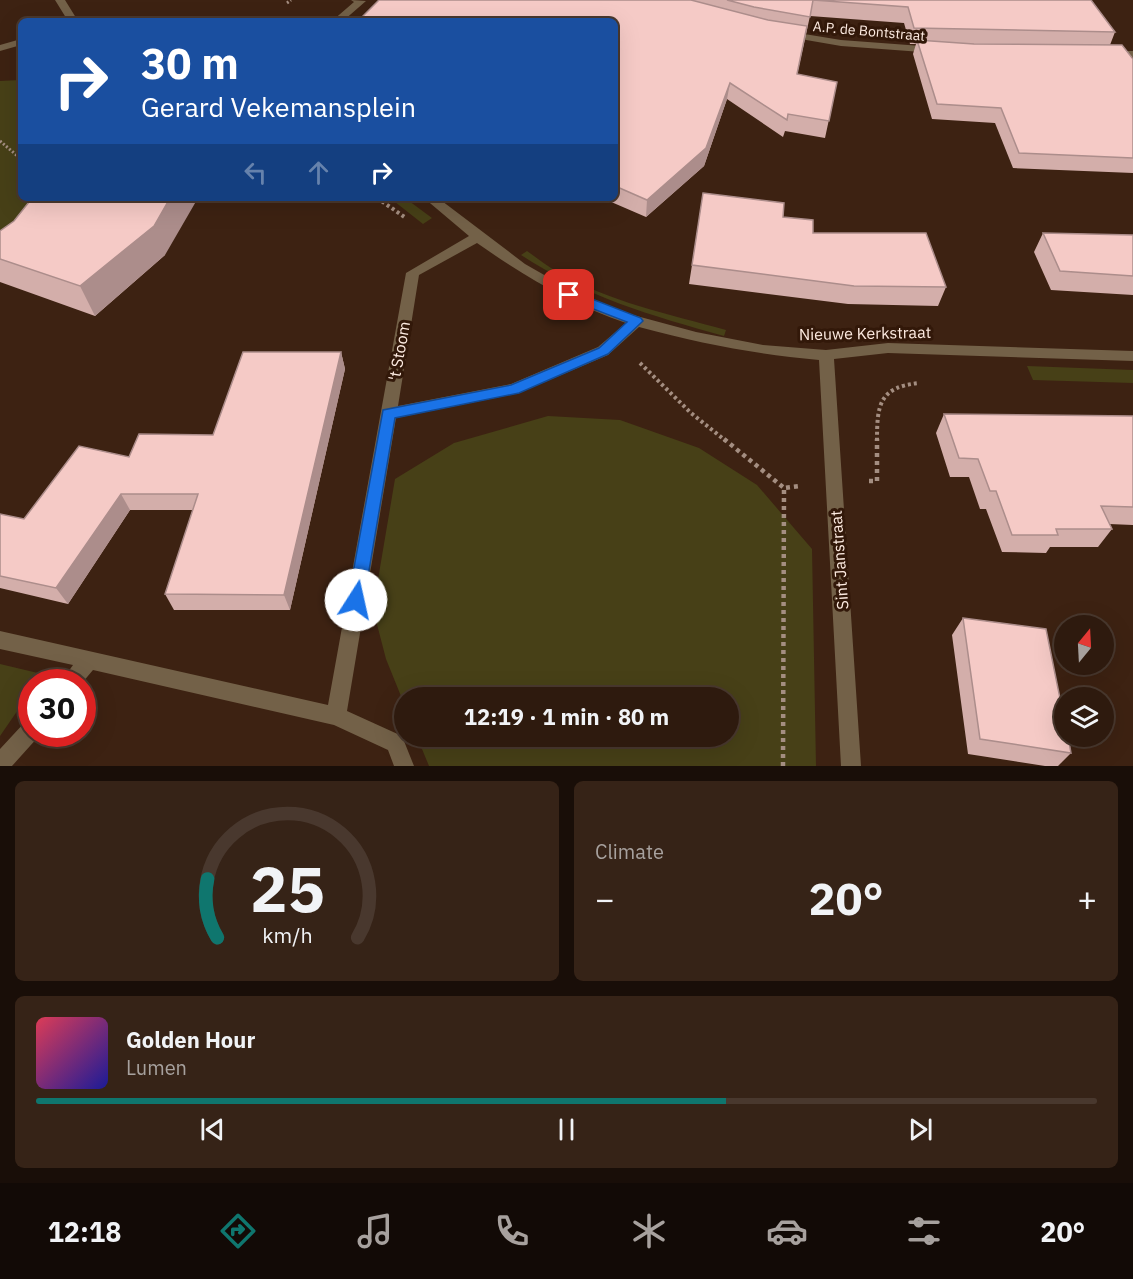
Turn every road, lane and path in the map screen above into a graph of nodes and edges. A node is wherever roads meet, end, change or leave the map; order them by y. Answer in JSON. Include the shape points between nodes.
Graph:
{"nodes":[{"id":1,"x":60,"y":0,"type":"edge"},
{"id":2,"x":291,"y":0,"type":"edge"},
{"id":3,"x":356,"y":0,"type":"edge"},
{"id":4,"x":287,"y":3,"type":"dead end"},
{"id":5,"x":71,"y":18,"type":"edge"},
{"id":6,"x":341,"y":18,"type":"edge"},
{"id":7,"x":771,"y":30,"type":"edge"},
{"id":8,"x":18,"y":43,"type":"edge"},
{"id":9,"x":0,"y":48,"type":"edge"},
{"id":10,"x":951,"y":51,"type":"edge"},
{"id":11,"x":1097,"y":54,"type":"edge"},
{"id":12,"x":1133,"y":54,"type":"edge"},
{"id":13,"x":0,"y":141,"type":"edge"},
{"id":14,"x":18,"y":156,"type":"edge"},
{"id":15,"x":434,"y":201,"type":"edge"},
{"id":16,"x":478,"y":237,"type":"junction"},
{"id":17,"x":637,"y":321,"type":"junction"},
{"id":18,"x":826,"y":355,"type":"junction"},
{"id":19,"x":1133,"y":356,"type":"edge"},
{"id":20,"x":925,"y":383,"type":"dead end"},
{"id":21,"x":388,"y":414,"type":"junction"},
{"id":22,"x":834,"y":481,"type":"junction"},
{"id":23,"x":0,"y":640,"type":"edge"},
{"id":24,"x":89,"y":661,"type":"junction"},
{"id":25,"x":82,"y":669,"type":"edge"},
{"id":26,"x":336,"y":716,"type":"junction"},
{"id":27,"x":18,"y":744,"type":"edge"},
{"id":28,"x":0,"y":764,"type":"edge"},
{"id":29,"x":404,"y":766,"type":"edge"},
{"id":30,"x":783,"y":766,"type":"edge"},
{"id":31,"x":851,"y":766,"type":"edge"}],
"edges":[{"from":1,"to":5,"type":"street"},
{"from":2,"to":4,"type":"path"},
{"from":3,"to":6,"type":"street","via":[[361,1]]},
{"from":7,"to":10,"type":"street","name":"A.P. de Bontstraat","via":[[806,38]]},
{"from":8,"to":9,"type":"street"},
{"from":11,"to":12,"type":"street"},
{"from":13,"to":14,"type":"path"},
{"from":15,"to":16,"type":"street","name":"Nieuwe Kerkstraat"},
{"from":16,"to":17,"type":"street","name":"Nieuwe Kerkstraat","via":[[519,267],[569,295]]},
{"from":16,"to":21,"type":"street","name":"'t Stoom","via":[[413,273]]},
{"from":17,"to":18,"type":"street","name":"Nieuwe Kerkstraat","via":[[752,348]]},
{"from":17,"to":21,"type":"street","via":[[603,351],[514,389]]},
{"from":18,"to":19,"type":"street","name":"Nieuwe Kerkstraat","via":[[888,348]]},
{"from":18,"to":22,"type":"street","name":"Sint Janstraat"},
{"from":20,"to":22,"type":"path","via":[[895,387],[885,394],[879,408],[877,481]]},
{"from":21,"to":26,"type":"street","name":"'t Stoom"},
{"from":22,"to":30,"type":"path","via":[[784,489]]},
{"from":22,"to":31,"type":"street","name":"Sint Janstraat"},
{"from":23,"to":24,"type":"street"},
{"from":24,"to":25,"type":"street"},
{"from":24,"to":26,"type":"street"},
{"from":26,"to":29,"type":"street","via":[[395,743]]},
{"from":27,"to":28,"type":"street"}]}
